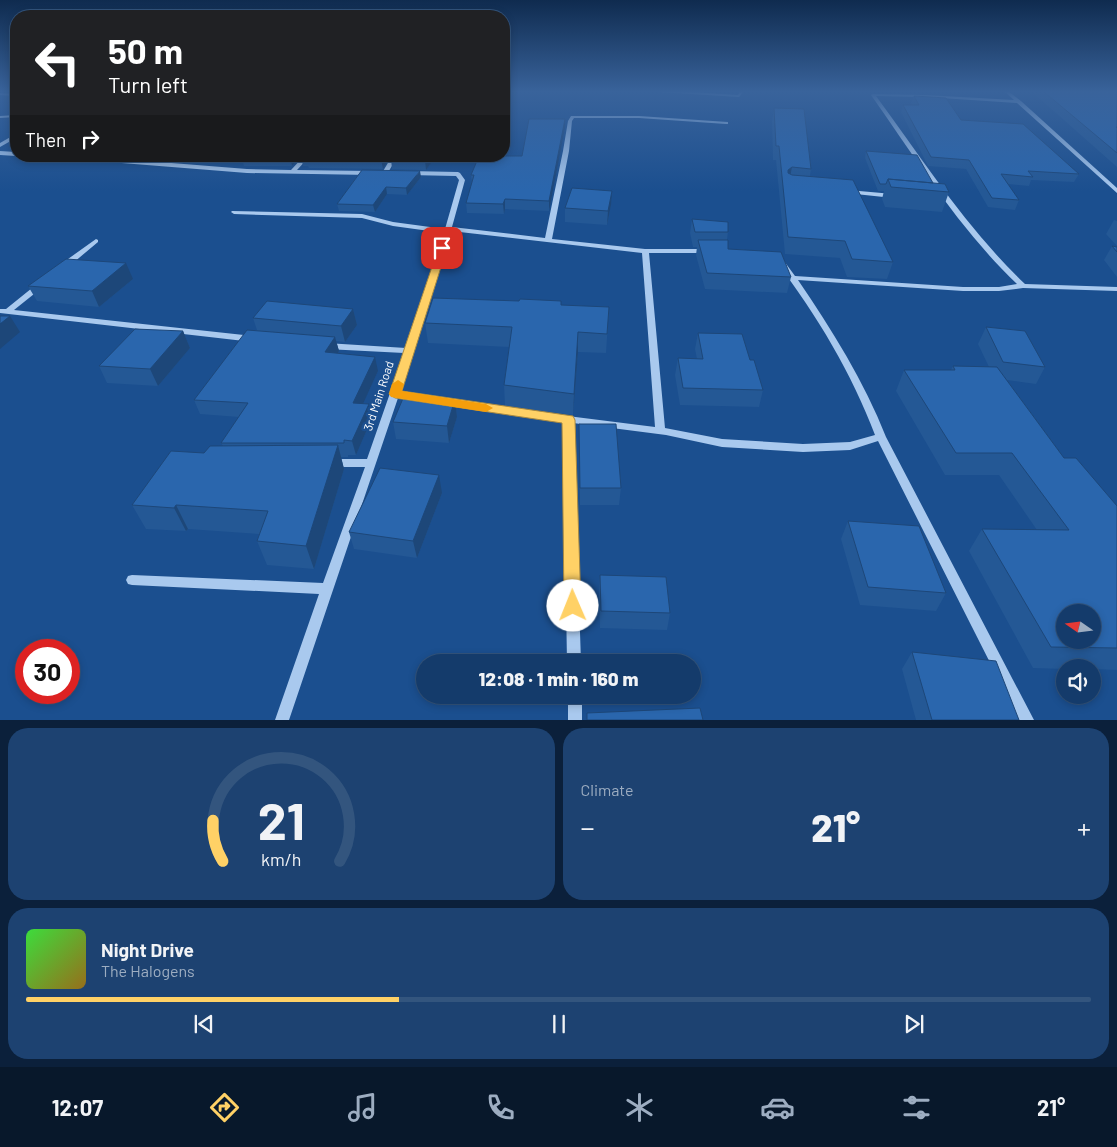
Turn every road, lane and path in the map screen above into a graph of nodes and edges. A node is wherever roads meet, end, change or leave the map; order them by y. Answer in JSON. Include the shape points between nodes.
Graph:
{"nodes":[{"id":1,"x":570,"y":125,"type":"edge"},
{"id":2,"x":894,"y":125,"type":"edge"},
{"id":3,"x":1044,"y":125,"type":"edge"},
{"id":4,"x":144,"y":162,"type":"edge"},
{"id":5,"x":301,"y":162,"type":"edge"},
{"id":6,"x":391,"y":162,"type":"edge"},
{"id":7,"x":292,"y":172,"type":"junction"},
{"id":8,"x":385,"y":173,"type":"junction"},
{"id":9,"x":395,"y":173,"type":"edge"},
{"id":10,"x":405,"y":173,"type":"edge"},
{"id":11,"x":1117,"y":190,"type":"edge"},
{"id":12,"x":838,"y":191,"type":"edge"},
{"id":13,"x":896,"y":196,"type":"edge"},
{"id":14,"x":939,"y":200,"type":"edge"},
{"id":15,"x":948,"y":201,"type":"junction"},
{"id":16,"x":234,"y":212,"type":"dead end"},
{"id":17,"x":448,"y":230,"type":"junction"},
{"id":18,"x":548,"y":240,"type":"junction"},
{"id":19,"x":96,"y":241,"type":"dead end"},
{"id":20,"x":645,"y":251,"type":"junction"},
{"id":21,"x":713,"y":251,"type":"edge"},
{"id":22,"x":777,"y":258,"type":"edge"},
{"id":23,"x":59,"y":270,"type":"edge"},
{"id":24,"x":795,"y":278,"type":"junction"},
{"id":25,"x":44,"y":282,"type":"edge"},
{"id":26,"x":1023,"y":286,"type":"junction"},
{"id":27,"x":1117,"y":289,"type":"edge"},
{"id":28,"x":4,"y":312,"type":"edge"},
{"id":29,"x":262,"y":340,"type":"edge"},
{"id":30,"x":319,"y":345,"type":"edge"},
{"id":31,"x":408,"y":351,"type":"junction"},
{"id":32,"x":395,"y":394,"type":"junction"},
{"id":33,"x":568,"y":420,"type":"junction"},
{"id":34,"x":660,"y":432,"type":"junction"},
{"id":35,"x":881,"y":436,"type":"junction"},
{"id":36,"x":322,"y":463,"type":"edge"},
{"id":37,"x":371,"y":463,"type":"junction"},
{"id":38,"x":132,"y":580,"type":"dead end"},
{"id":39,"x":328,"y":589,"type":"junction"},
{"id":40,"x":574,"y":654,"type":"edge"},
{"id":41,"x":574,"y":704,"type":"edge"},
{"id":42,"x":282,"y":720,"type":"edge"},
{"id":43,"x":575,"y":720,"type":"edge"},
{"id":44,"x":1027,"y":720,"type":"edge"}],
"edges":[{"from":1,"to":18,"type":"street"},
{"from":2,"to":15,"type":"street"},
{"from":3,"to":11,"type":"street"},
{"from":4,"to":7,"type":"street"},
{"from":5,"to":7,"type":"street"},
{"from":6,"to":8,"type":"street"},
{"from":7,"to":8,"type":"street"},
{"from":8,"to":9,"type":"street"},
{"from":10,"to":17,"type":"street","name":"3rd Main Road","via":[[458,174],[462,180]]},
{"from":12,"to":13,"type":"street"},
{"from":14,"to":15,"type":"street"},
{"from":15,"to":26,"type":"street","via":[[962,222]]},
{"from":16,"to":17,"type":"street","via":[[362,216],[393,224]]},
{"from":17,"to":18,"type":"street"},
{"from":17,"to":31,"type":"street","name":"3rd Main Road"},
{"from":18,"to":20,"type":"street"},
{"from":19,"to":23,"type":"street"},
{"from":20,"to":21,"type":"street"},
{"from":20,"to":34,"type":"street"},
{"from":22,"to":24,"type":"street"},
{"from":24,"to":26,"type":"street","via":[[963,289]]},
{"from":24,"to":35,"type":"street","via":[[851,368]]},
{"from":25,"to":28,"type":"street"},
{"from":26,"to":27,"type":"street"},
{"from":28,"to":29,"type":"street"},
{"from":30,"to":31,"type":"street"},
{"from":31,"to":32,"type":"street","name":"3rd Main Road"},
{"from":32,"to":33,"type":"street"},
{"from":32,"to":37,"type":"street","name":"3rd Main Road"},
{"from":33,"to":34,"type":"street"},
{"from":33,"to":40,"type":"street"},
{"from":34,"to":35,"type":"street","via":[[722,443],[804,448],[850,446]]},
{"from":35,"to":44,"type":"street"},
{"from":36,"to":37,"type":"street"},
{"from":37,"to":39,"type":"street","name":"3rd Main Road"},
{"from":38,"to":39,"type":"street"},
{"from":39,"to":42,"type":"street","name":"3rd Main Road"},
{"from":41,"to":43,"type":"street"}]}
